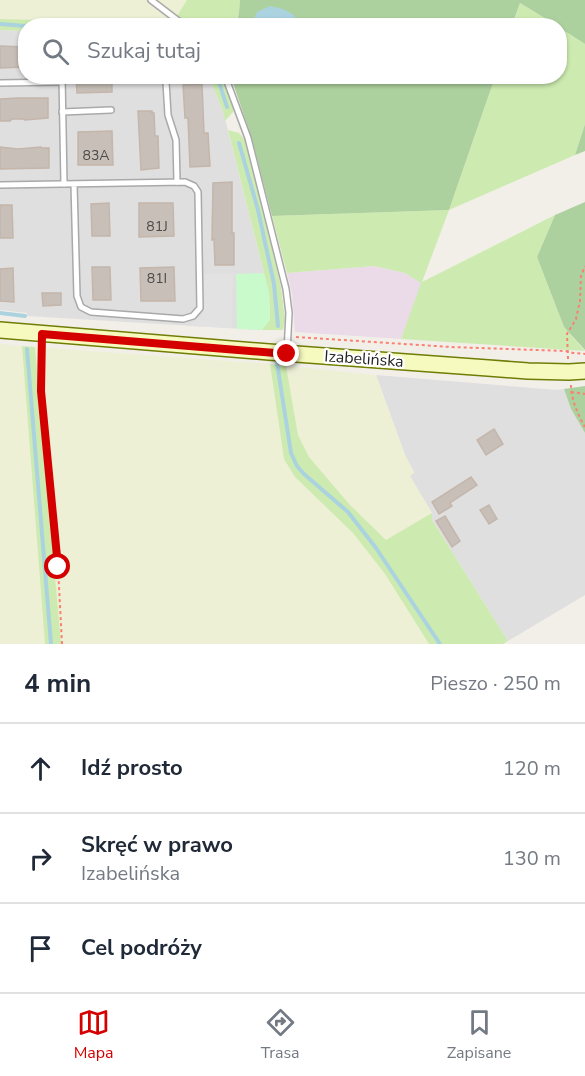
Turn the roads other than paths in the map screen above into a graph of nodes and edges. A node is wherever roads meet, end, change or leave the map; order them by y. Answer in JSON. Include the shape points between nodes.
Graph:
{"nodes":[{"id":1,"x":151,"y":0,"type":"edge"},
{"id":2,"x":175,"y":18,"type":"edge"},
{"id":3,"x":18,"y":82,"type":"edge"},
{"id":4,"x":0,"y":83,"type":"edge"},
{"id":5,"x":62,"y":84,"type":"edge"},
{"id":6,"x":166,"y":84,"type":"edge"},
{"id":7,"x":228,"y":84,"type":"edge"},
{"id":8,"x":111,"y":110,"type":"dead end"},
{"id":9,"x":62,"y":112,"type":"junction"},
{"id":10,"x":177,"y":182,"type":"junction"},
{"id":11,"x":64,"y":184,"type":"junction"},
{"id":12,"x":74,"y":184,"type":"junction"},
{"id":13,"x":0,"y":185,"type":"edge"},
{"id":14,"x":0,"y":330,"type":"edge"},
{"id":15,"x":287,"y":354,"type":"junction"},
{"id":16,"x":585,"y":371,"type":"edge"}],
"edges":[{"from":1,"to":2,"type":"lane"},
{"from":3,"to":4,"type":"lane"},
{"from":5,"to":9,"type":"lane"},
{"from":6,"to":10,"type":"lane","via":[[168,116],[176,140]]},
{"from":7,"to":15,"type":"lane","via":[[248,138],[286,289]]},
{"from":8,"to":9,"type":"lane"},
{"from":9,"to":11,"type":"lane"},
{"from":10,"to":12,"type":"lane"},
{"from":10,"to":12,"type":"lane","via":[[191,183],[198,192],[200,308],[183,319],[91,312],[81,307],[77,296]]},
{"from":11,"to":12,"type":"lane"},
{"from":11,"to":13,"type":"lane"},
{"from":14,"to":15,"type":"street","name":"Izabelińska"},
{"from":15,"to":16,"type":"street","name":"Izabelińska","via":[[528,371]]}]}
